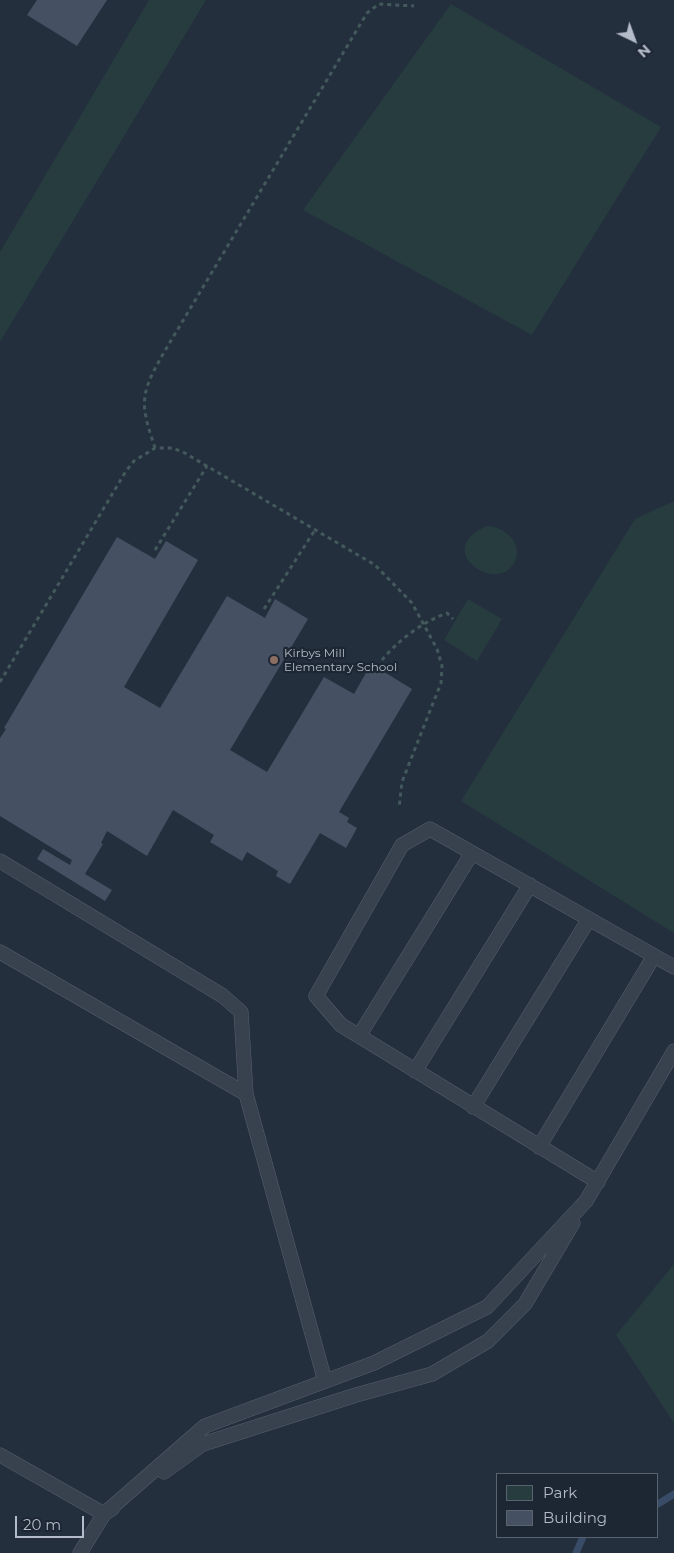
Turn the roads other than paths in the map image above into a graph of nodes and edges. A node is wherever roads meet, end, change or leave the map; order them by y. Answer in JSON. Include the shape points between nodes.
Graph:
{"nodes":[{"id":1,"x":472,"y":853,"type":"junction"},
{"id":2,"x":0,"y":861,"type":"edge"},
{"id":3,"x":530,"y":885,"type":"junction"},
{"id":4,"x":589,"y":919,"type":"junction"},
{"id":5,"x":0,"y":952,"type":"edge"},
{"id":6,"x":654,"y":956,"type":"junction"},
{"id":7,"x":674,"y":967,"type":"edge"},
{"id":8,"x":359,"y":1036,"type":"junction"},
{"id":9,"x":674,"y":1051,"type":"edge"},
{"id":10,"x":414,"y":1070,"type":"junction"},
{"id":11,"x":246,"y":1094,"type":"junction"},
{"id":12,"x":473,"y":1107,"type":"junction"},
{"id":13,"x":539,"y":1147,"type":"junction"},
{"id":14,"x":598,"y":1182,"type":"junction"},
{"id":15,"x":586,"y":1201,"type":"junction"},
{"id":16,"x":325,"y":1381,"type":"junction"},
{"id":17,"x":0,"y":1455,"type":"edge"},
{"id":18,"x":104,"y":1514,"type":"junction"},
{"id":19,"x":80,"y":1553,"type":"edge"}],
"edges":[{"from":1,"to":3,"type":"lane"},
{"from":1,"to":8,"type":"lane"},
{"from":1,"to":8,"type":"lane","via":[[430,829],[402,845],[316,996],[341,1025]]},
{"from":2,"to":11,"type":"lane","via":[[223,996],[242,1012]]},
{"from":3,"to":4,"type":"lane"},
{"from":3,"to":10,"type":"lane"},
{"from":4,"to":6,"type":"lane"},
{"from":4,"to":12,"type":"lane"},
{"from":5,"to":11,"type":"lane"},
{"from":6,"to":7,"type":"lane"},
{"from":6,"to":13,"type":"lane"},
{"from":8,"to":10,"type":"lane"},
{"from":9,"to":14,"type":"lane"},
{"from":10,"to":12,"type":"lane"},
{"from":11,"to":16,"type":"lane"},
{"from":12,"to":13,"type":"lane"},
{"from":13,"to":14,"type":"lane"},
{"from":14,"to":15,"type":"lane"},
{"from":15,"to":16,"type":"lane","via":[[487,1307],[374,1363]]},
{"from":15,"to":18,"type":"lane","via":[[526,1304],[488,1341],[432,1374],[203,1444]]},
{"from":16,"to":18,"type":"lane","via":[[204,1426]]},
{"from":17,"to":18,"type":"lane"},
{"from":18,"to":19,"type":"lane"}]}
